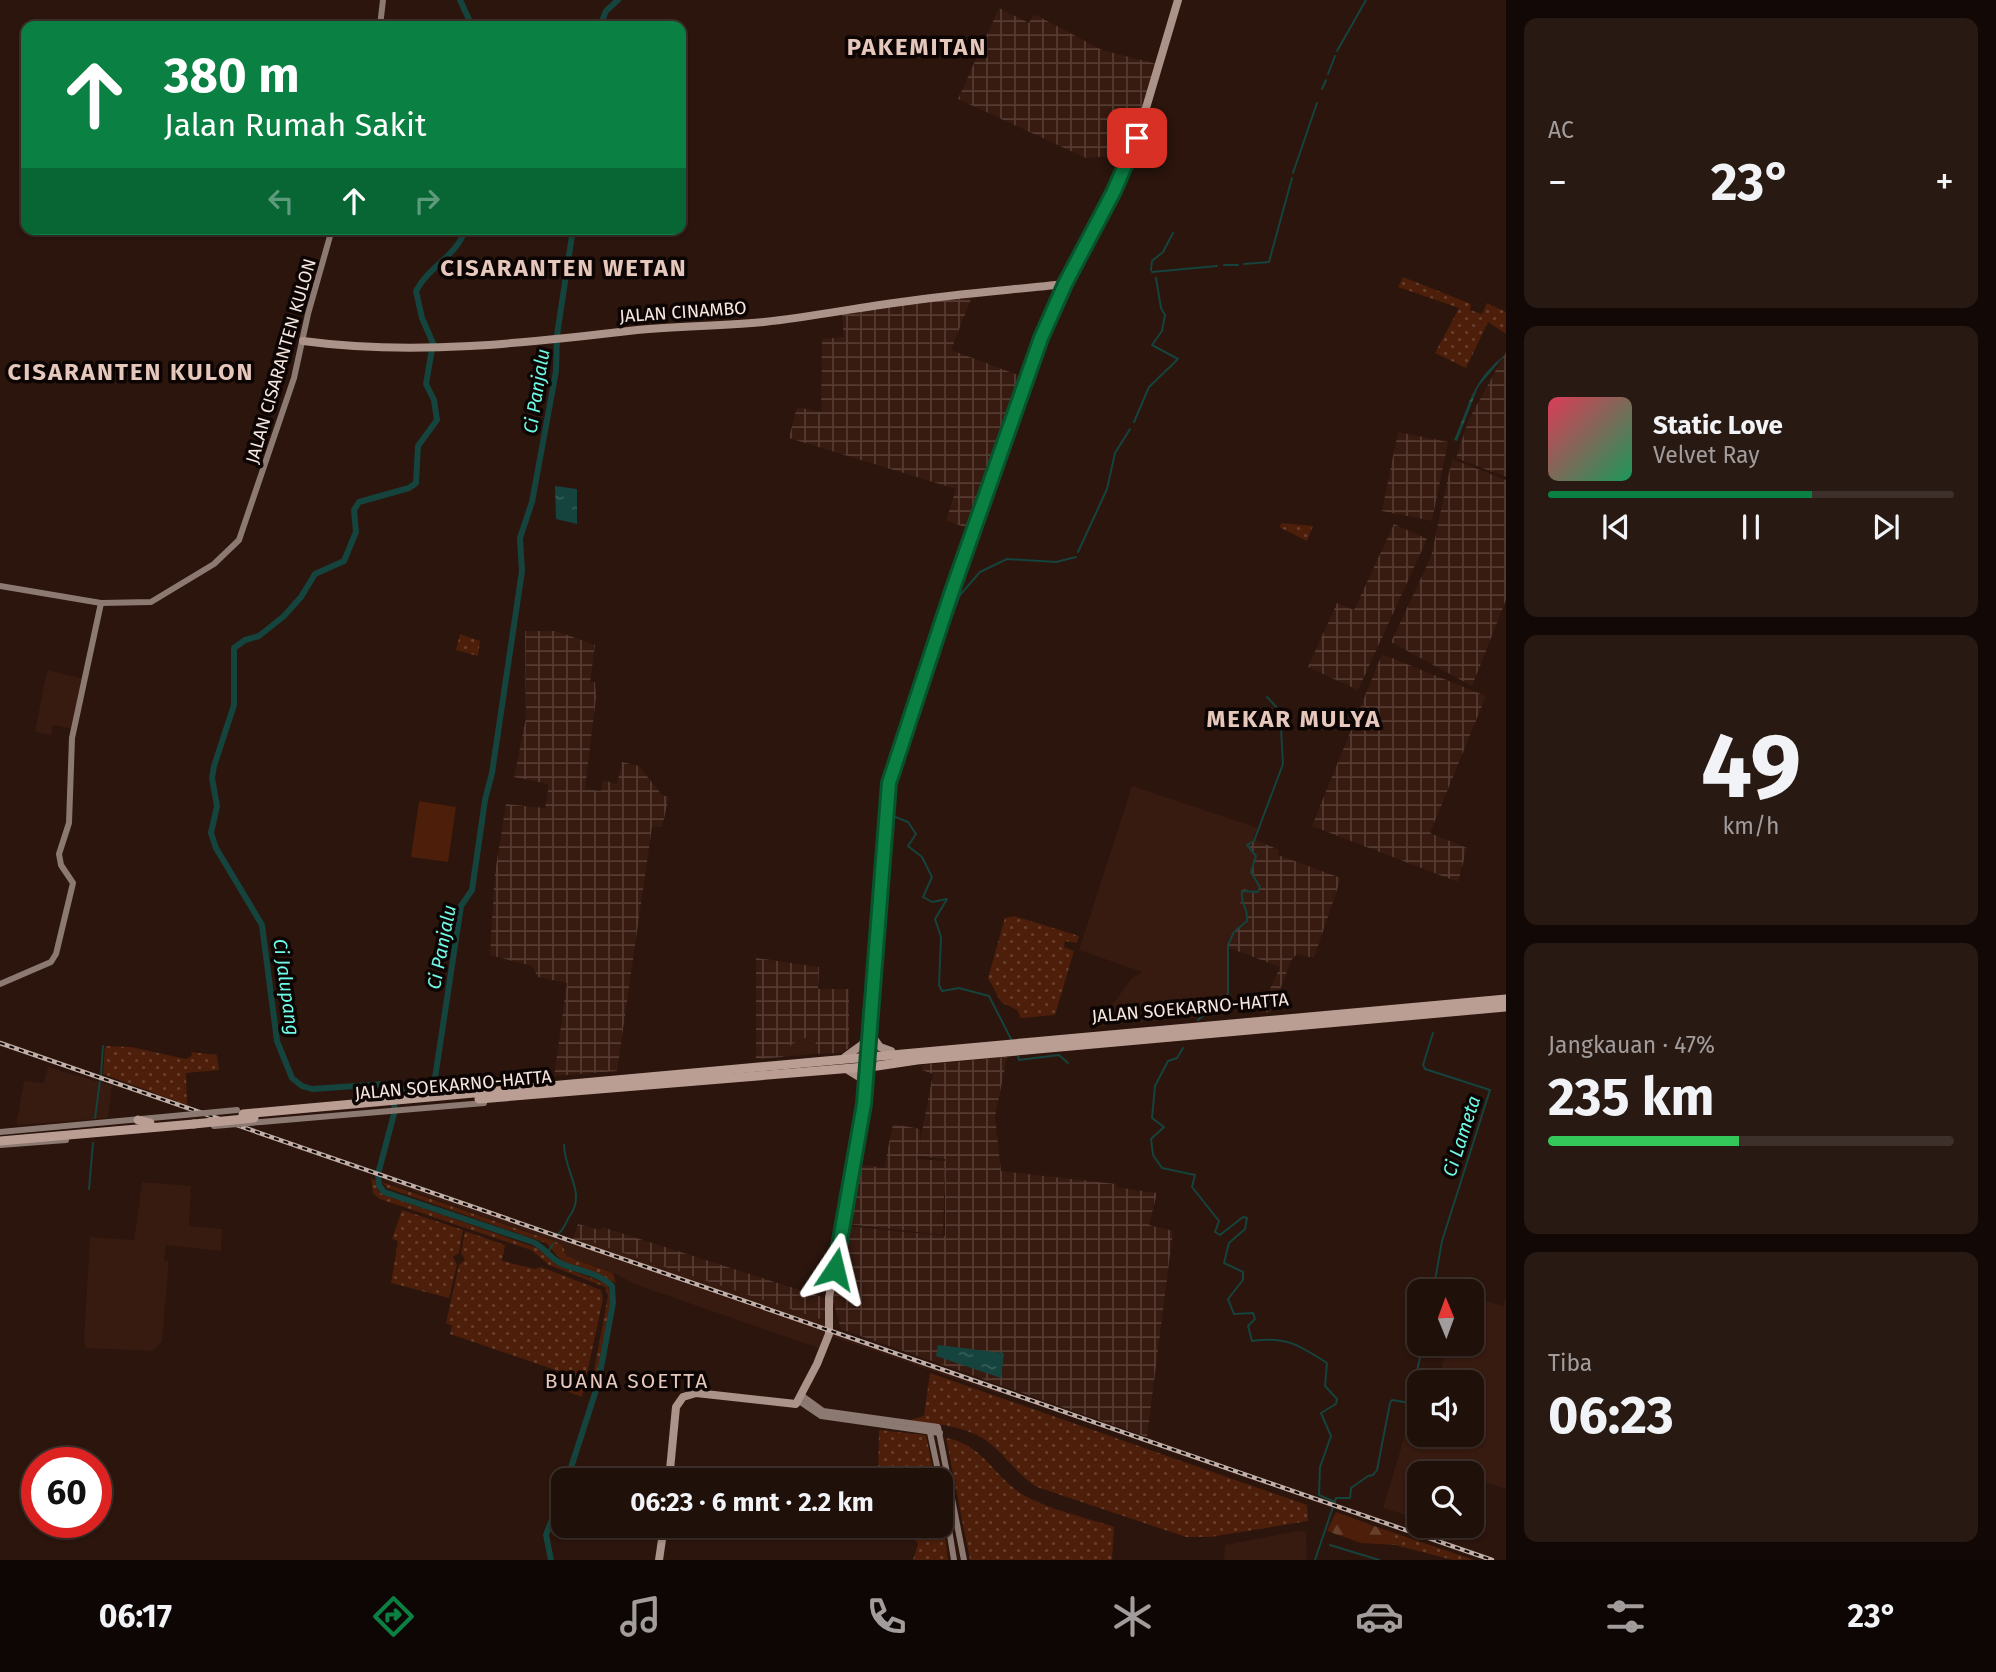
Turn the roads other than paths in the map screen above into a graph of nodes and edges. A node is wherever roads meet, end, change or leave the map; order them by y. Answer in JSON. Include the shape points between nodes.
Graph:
{"nodes":[{"id":1,"x":383,"y":0,"type":"edge"},
{"id":2,"x":1178,"y":0,"type":"edge"},
{"id":3,"x":381,"y":21,"type":"edge"},
{"id":4,"x":330,"y":235,"type":"edge"},
{"id":5,"x":1065,"y":284,"type":"junction"},
{"id":6,"x":303,"y":341,"type":"junction"},
{"id":7,"x":0,"y":586,"type":"edge"},
{"id":8,"x":101,"y":603,"type":"junction"},
{"id":9,"x":0,"y":984,"type":"edge"},
{"id":10,"x":1506,"y":997,"type":"edge"},
{"id":11,"x":1506,"y":1009,"type":"edge"},
{"id":12,"x":1441,"y":1012,"type":"junction"},
{"id":13,"x":1452,"y":1016,"type":"junction"},
{"id":14,"x":1281,"y":1017,"type":"junction"},
{"id":15,"x":1313,"y":1024,"type":"junction"},
{"id":16,"x":1261,"y":1025,"type":"junction"},
{"id":17,"x":1326,"y":1027,"type":"junction"},
{"id":18,"x":870,"y":1031,"type":"junction"},
{"id":19,"x":1141,"y":1036,"type":"junction"},
{"id":20,"x":1104,"y":1043,"type":"junction"},
{"id":21,"x":971,"y":1044,"type":"junction"},
{"id":22,"x":985,"y":1046,"type":"junction"},
{"id":23,"x":1002,"y":1046,"type":"junction"},
{"id":24,"x":1021,"y":1049,"type":"junction"},
{"id":25,"x":1083,"y":1049,"type":"junction"},
{"id":26,"x":891,"y":1051,"type":"junction"},
{"id":27,"x":871,"y":1055,"type":"junction"},
{"id":28,"x":845,"y":1057,"type":"junction"},
{"id":29,"x":909,"y":1063,"type":"junction"},
{"id":30,"x":891,"y":1065,"type":"junction"},
{"id":31,"x":867,"y":1067,"type":"junction"},
{"id":32,"x":845,"y":1069,"type":"junction"},
{"id":33,"x":684,"y":1077,"type":"junction"},
{"id":34,"x":600,"y":1085,"type":"junction"},
{"id":35,"x":508,"y":1088,"type":"junction"},
{"id":36,"x":865,"y":1099,"type":"junction"},
{"id":37,"x":400,"y":1103,"type":"junction"},
{"id":38,"x":386,"y":1105,"type":"junction"},
{"id":39,"x":138,"y":1120,"type":"junction"},
{"id":40,"x":193,"y":1121,"type":"junction"},
{"id":41,"x":150,"y":1123,"type":"junction"},
{"id":42,"x":0,"y":1134,"type":"edge"},
{"id":43,"x":0,"y":1144,"type":"edge"},
{"id":44,"x":800,"y":1398,"type":"junction"},
{"id":45,"x":929,"y":1428,"type":"junction"},
{"id":46,"x":670,"y":1468,"type":"edge"},
{"id":47,"x":937,"y":1468,"type":"edge"},
{"id":48,"x":961,"y":1529,"type":"junction"},
{"id":49,"x":953,"y":1531,"type":"edge"},
{"id":50,"x":662,"y":1538,"type":"edge"},
{"id":51,"x":952,"y":1538,"type":"edge"},
{"id":52,"x":659,"y":1560,"type":"edge"},
{"id":53,"x":954,"y":1560,"type":"edge"},
{"id":54,"x":964,"y":1560,"type":"edge"}],
"edges":[{"from":1,"to":3,"type":"main road"},
{"from":2,"to":5,"type":"main road","via":[[1135,145]]},
{"from":4,"to":6,"type":"main road","name":"JALAN CISARANTEN KULON"},
{"from":5,"to":6,"type":"main road","name":"JALAN CINAMBO","via":[[710,327],[558,340],[430,349],[342,347]]},
{"from":5,"to":18,"type":"main road","via":[[989,484],[892,772]]},
{"from":6,"to":8,"type":"main road","name":"JALAN CISARANTEN KULON","via":[[239,540],[214,564],[156,601]]},
{"from":7,"to":8,"type":"main road","name":"JALAN CISARANTEN KULON"},
{"from":8,"to":9,"type":"main road","via":[[71,745],[69,823],[59,858],[74,883],[63,928],[51,962]]},
{"from":10,"to":14,"type":"highway","name":"JALAN SOEKARNO-HATTA"},
{"from":11,"to":12,"type":"highway","name":"JALAN SOEKARNO-HATTA"},
{"from":11,"to":13,"type":"main road","name":"JALAN SOEKARNO-HATTA"},
{"from":12,"to":13,"type":"highway"},
{"from":12,"to":15,"type":"highway","name":"JALAN SOEKARNO-HATTA"},
{"from":13,"to":17,"type":"main road","name":"JALAN SOEKARNO-HATTA"},
{"from":14,"to":16,"type":"highway","name":"JALAN SOEKARNO-HATTA"},
{"from":14,"to":19,"type":"main road","name":"JALAN SOEKARNO-HATTA"},
{"from":15,"to":16,"type":"highway","name":"JALAN SOEKARNO-HATTA"},
{"from":15,"to":17,"type":"highway"},
{"from":16,"to":19,"type":"highway","name":"JALAN SOEKARNO-HATTA"},
{"from":17,"to":19,"type":"main road","name":"JALAN SOEKARNO-HATTA"},
{"from":18,"to":26,"type":"main road","via":[[877,1045]]},
{"from":18,"to":27,"type":"main road"},
{"from":18,"to":28,"type":"main road"},
{"from":19,"to":20,"type":"highway","name":"JALAN SOEKARNO-HATTA"},
{"from":19,"to":24,"type":"highway","name":"JALAN SOEKARNO-HATTA"},
{"from":19,"to":25,"type":"main road","name":"JALAN SOEKARNO-HATTA"},
{"from":20,"to":24,"type":"highway","name":"JALAN SOEKARNO-HATTA"},
{"from":20,"to":25,"type":"highway"},
{"from":21,"to":22,"type":"highway"},
{"from":21,"to":23,"type":"main road","name":"JALAN SOEKARNO-HATTA"},
{"from":21,"to":26,"type":"main road","name":"JALAN SOEKARNO-HATTA"},
{"from":22,"to":23,"type":"highway","name":"JALAN SOEKARNO-HATTA"},
{"from":22,"to":27,"type":"highway","name":"JALAN SOEKARNO-HATTA"},
{"from":23,"to":24,"type":"highway","name":"JALAN SOEKARNO-HATTA"},
{"from":23,"to":29,"type":"highway","name":"JALAN SOEKARNO-HATTA"},
{"from":24,"to":25,"type":"main road","name":"JALAN SOEKARNO-HATTA"},
{"from":24,"to":29,"type":"main road","name":"JALAN SOEKARNO-HATTA"},
{"from":26,"to":27,"type":"main road","name":"JALAN SOEKARNO-HATTA"},
{"from":27,"to":28,"type":"highway","name":"JALAN SOEKARNO-HATTA"},
{"from":27,"to":31,"type":"main road"},
{"from":28,"to":33,"type":"highway","name":"JALAN SOEKARNO-HATTA"},
{"from":29,"to":30,"type":"highway","name":"JALAN SOEKARNO-HATTA"},
{"from":30,"to":31,"type":"highway","name":"JALAN SOEKARNO-HATTA"},
{"from":30,"to":36,"type":"main road","via":[[875,1074]]},
{"from":31,"to":32,"type":"highway","name":"JALAN SOEKARNO-HATTA"},
{"from":31,"to":36,"type":"main road"},
{"from":32,"to":33,"type":"highway","name":"JALAN SOEKARNO-HATTA"},
{"from":32,"to":36,"type":"main road","via":[[860,1076]]},
{"from":33,"to":34,"type":"main road"},
{"from":33,"to":34,"type":"main road"},
{"from":33,"to":34,"type":"highway","name":"JALAN SOEKARNO-HATTA"},
{"from":34,"to":35,"type":"highway","name":"JALAN SOEKARNO-HATTA"},
{"from":34,"to":37,"type":"highway","name":"JALAN SOEKARNO-HATTA","via":[[545,1095]]},
{"from":35,"to":37,"type":"highway","name":"JALAN SOEKARNO-HATTA"},
{"from":35,"to":37,"type":"main road","name":"JALAN SOEKARNO-HATTA"},
{"from":36,"to":44,"type":"main road","via":[[829,1298],[829,1334]]},
{"from":37,"to":38,"type":"highway","name":"JALAN SOEKARNO-HATTA"},
{"from":38,"to":40,"type":"highway","name":"JALAN SOEKARNO-HATTA","bridge":true,"via":[[257,1120]]},
{"from":38,"to":40,"type":"highway","name":"JALAN SOEKARNO-HATTA","bridge":true,"via":[[240,1112]]},
{"from":39,"to":40,"type":"main road"},
{"from":39,"to":41,"type":"highway"},
{"from":39,"to":42,"type":"main road"},
{"from":40,"to":41,"type":"highway","name":"JALAN SOEKARNO-HATTA"},
{"from":40,"to":43,"type":"main road","name":"JALAN SOEKARNO-HATTA"},
{"from":40,"to":43,"type":"highway","name":"JALAN SOEKARNO-HATTA"},
{"from":41,"to":42,"type":"highway","name":"JALAN SOEKARNO-HATTA"},
{"from":44,"to":45,"type":"main road","via":[[821,1416]]},
{"from":44,"to":46,"type":"main road","via":[[791,1405],[685,1395],[676,1407]]},
{"from":45,"to":47,"type":"main road"},
{"from":45,"to":48,"type":"main road","via":[[939,1430]]},
{"from":48,"to":49,"type":"main road"},
{"from":48,"to":54,"type":"main road"},
{"from":50,"to":52,"type":"main road"},
{"from":51,"to":53,"type":"main road"}]}
